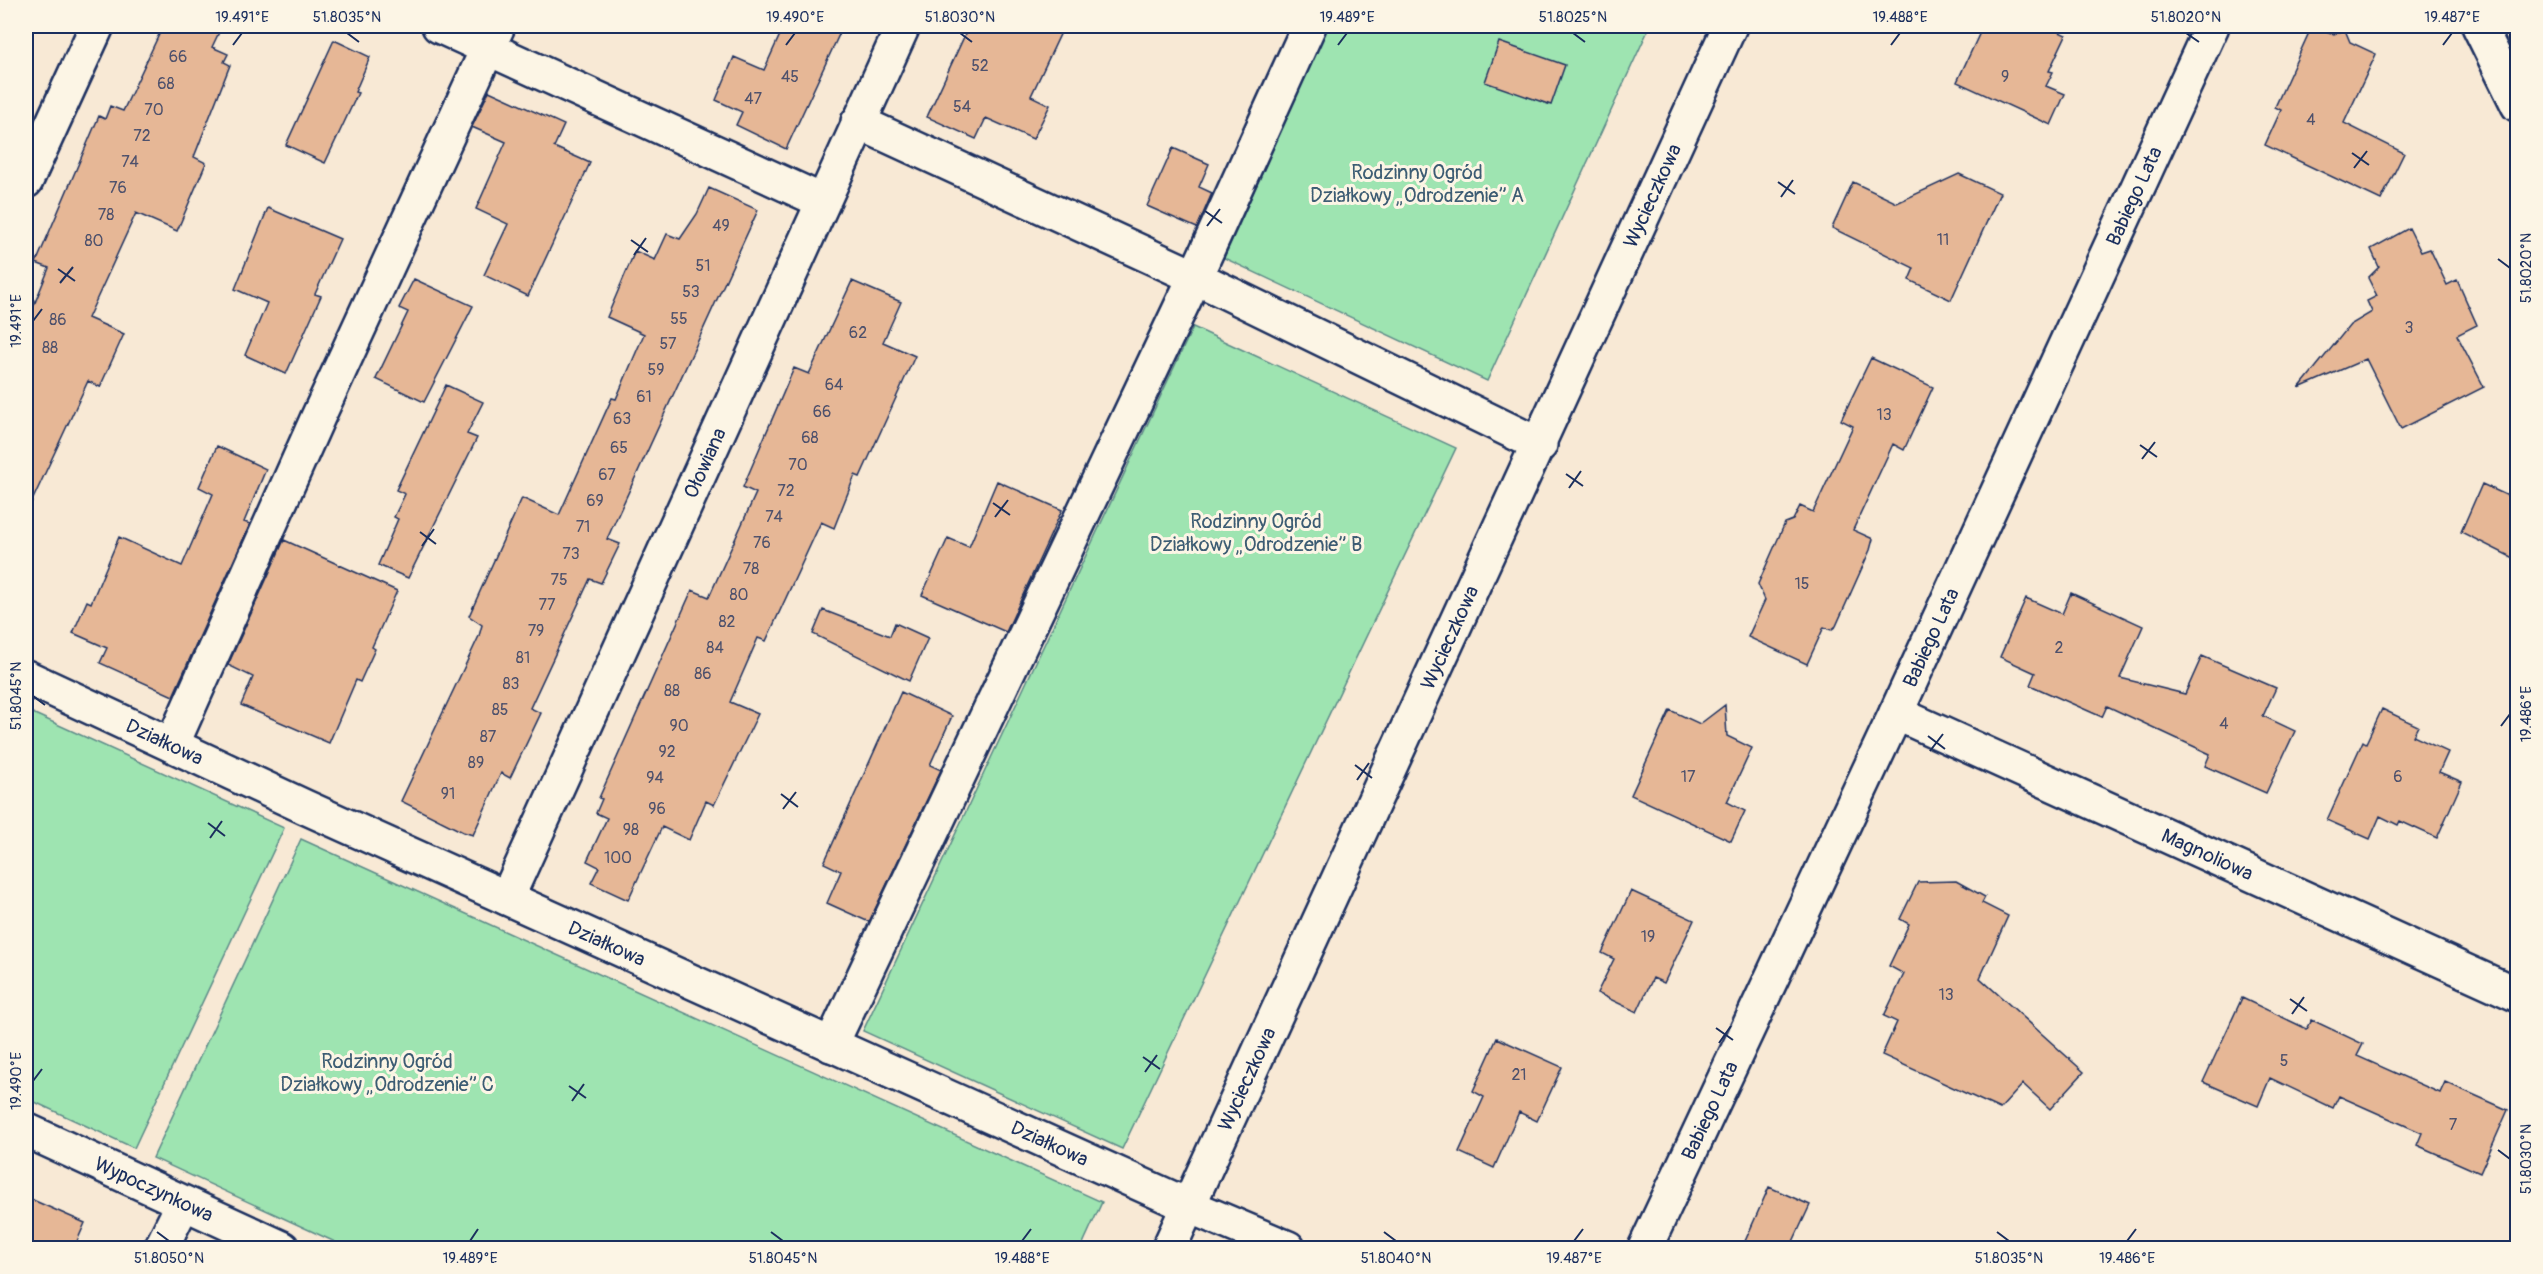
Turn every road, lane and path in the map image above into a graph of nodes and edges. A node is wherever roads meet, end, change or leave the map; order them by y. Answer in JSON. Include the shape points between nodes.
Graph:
{"nodes":[{"id":1,"x":97,"y":26,"type":"edge"},
{"id":2,"x":439,"y":26,"type":"edge"},
{"id":3,"x":903,"y":26,"type":"edge"},
{"id":4,"x":1309,"y":26,"type":"edge"},
{"id":5,"x":1730,"y":26,"type":"edge"},
{"id":6,"x":2212,"y":26,"type":"edge"},
{"id":7,"x":2480,"y":26,"type":"edge"},
{"id":8,"x":493,"y":37,"type":"edge"},
{"id":9,"x":2517,"y":105,"type":"edge"},
{"id":10,"x":858,"y":122,"type":"junction"},
{"id":11,"x":26,"y":181,"type":"edge"},
{"id":12,"x":822,"y":201,"type":"junction"},
{"id":13,"x":1195,"y":277,"type":"junction"},
{"id":14,"x":1540,"y":445,"type":"junction"},
{"id":15,"x":26,"y":677,"type":"edge"},
{"id":16,"x":1896,"y":713,"type":"junction"},
{"id":17,"x":172,"y":745,"type":"junction"},
{"id":18,"x":507,"y":898,"type":"junction"},
{"id":19,"x":2517,"y":995,"type":"edge"},
{"id":20,"x":831,"y":1045,"type":"junction"},
{"id":21,"x":26,"y":1130,"type":"edge"},
{"id":22,"x":183,"y":1204,"type":"junction"},
{"id":23,"x":1189,"y":1206,"type":"junction"},
{"id":24,"x":161,"y":1248,"type":"edge"},
{"id":25,"x":282,"y":1248,"type":"edge"},
{"id":26,"x":1169,"y":1248,"type":"edge"},
{"id":27,"x":1288,"y":1248,"type":"edge"},
{"id":28,"x":1645,"y":1248,"type":"edge"}],
"edges":[{"from":1,"to":11,"type":"street"},
{"from":2,"to":8,"type":"street"},
{"from":3,"to":10,"type":"street","name":"Ołowiana"},
{"from":4,"to":13,"type":"street"},
{"from":5,"to":14,"type":"street","name":"Wycieczkowa"},
{"from":6,"to":16,"type":"street","name":"Babiego Lata"},
{"from":7,"to":9,"type":"street"},
{"from":8,"to":12,"type":"street"},
{"from":8,"to":17,"type":"street"},
{"from":10,"to":12,"type":"street","name":"Ołowiana"},
{"from":10,"to":13,"type":"street"},
{"from":12,"to":18,"type":"street","name":"Ołowiana"},
{"from":13,"to":14,"type":"street"},
{"from":13,"to":20,"type":"street"},
{"from":14,"to":23,"type":"street","name":"Wycieczkowa"},
{"from":15,"to":17,"type":"street","name":"Działkowa"},
{"from":16,"to":19,"type":"street","name":"Magnoliowa"},
{"from":16,"to":28,"type":"street","name":"Babiego Lata"},
{"from":17,"to":18,"type":"street","name":"Działkowa"},
{"from":18,"to":20,"type":"street","name":"Działkowa"},
{"from":20,"to":23,"type":"street","name":"Działkowa"},
{"from":21,"to":22,"type":"street","name":"Wypoczynkowa"},
{"from":22,"to":24,"type":"street"},
{"from":22,"to":25,"type":"street","name":"Wypoczynkowa"},
{"from":23,"to":26,"type":"street","name":"Wycieczkowa"},
{"from":23,"to":27,"type":"street","name":"Działkowa"}]}
